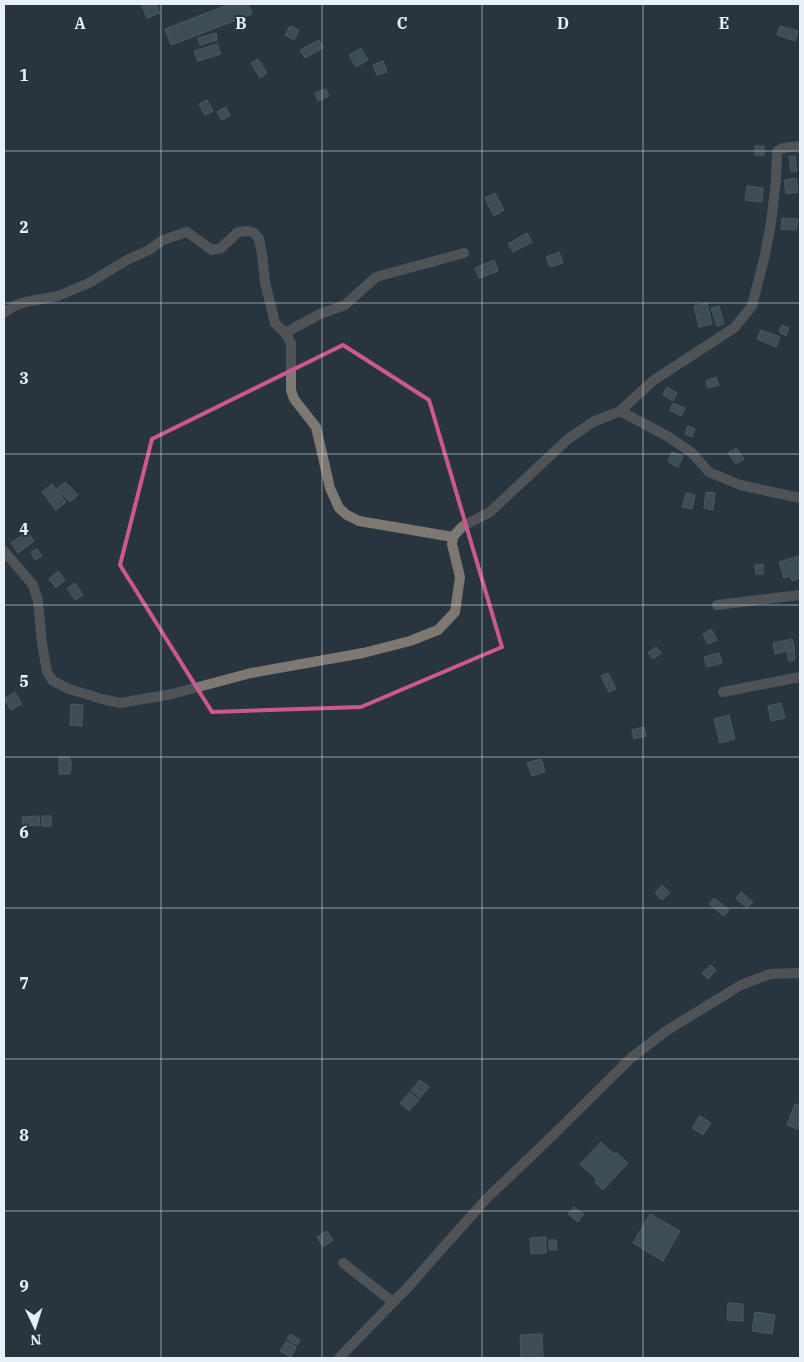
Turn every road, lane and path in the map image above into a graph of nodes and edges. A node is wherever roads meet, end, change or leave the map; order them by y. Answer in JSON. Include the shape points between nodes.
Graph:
{"nodes":[{"id":1,"x":800,"y":146,"type":"edge"},
{"id":2,"x":464,"y":253,"type":"dead end"},
{"id":3,"x":4,"y":313,"type":"edge"},
{"id":4,"x":285,"y":333,"type":"junction"},
{"id":5,"x":620,"y":411,"type":"junction"},
{"id":6,"x":800,"y":498,"type":"edge"},
{"id":7,"x":453,"y":537,"type":"junction"},
{"id":8,"x":4,"y":551,"type":"edge"},
{"id":9,"x":800,"y":595,"type":"edge"},
{"id":10,"x":716,"y":605,"type":"dead end"},
{"id":11,"x":800,"y":677,"type":"edge"},
{"id":12,"x":723,"y":692,"type":"dead end"},
{"id":13,"x":800,"y":973,"type":"edge"},
{"id":14,"x":343,"y":1263,"type":"dead end"},
{"id":15,"x":393,"y":1302,"type":"junction"},
{"id":16,"x":339,"y":1358,"type":"edge"}],
"edges":[{"from":1,"to":5,"type":"street","via":[[777,151],[771,223],[752,306],[734,328],[654,380]]},
{"from":2,"to":4,"type":"street","via":[[376,277],[345,305]]},
{"from":3,"to":4,"type":"street","via":[[25,302],[58,296],[89,283],[163,240],[187,232],[216,250],[238,232],[248,230],[259,239],[268,300],[275,323]]},
{"from":4,"to":7,"type":"street","via":[[291,343],[291,390],[294,399],[316,427],[330,488],[339,508],[360,521]]},
{"from":5,"to":6,"type":"street","via":[[674,440],[692,453],[709,472],[740,485]]},
{"from":5,"to":7,"type":"street","via":[[593,422],[568,439],[490,512],[463,526]]},
{"from":7,"to":8,"type":"street","via":[[460,577],[455,612],[438,630],[363,653],[251,673],[172,694],[120,703],[68,689],[53,680],[47,672],[33,585]]},
{"from":9,"to":10,"type":"street"},
{"from":11,"to":12,"type":"street"},
{"from":13,"to":15,"type":"street","via":[[770,974],[741,985],[666,1031],[631,1058],[487,1198]]},
{"from":14,"to":15,"type":"street"},
{"from":15,"to":16,"type":"street"}]}
